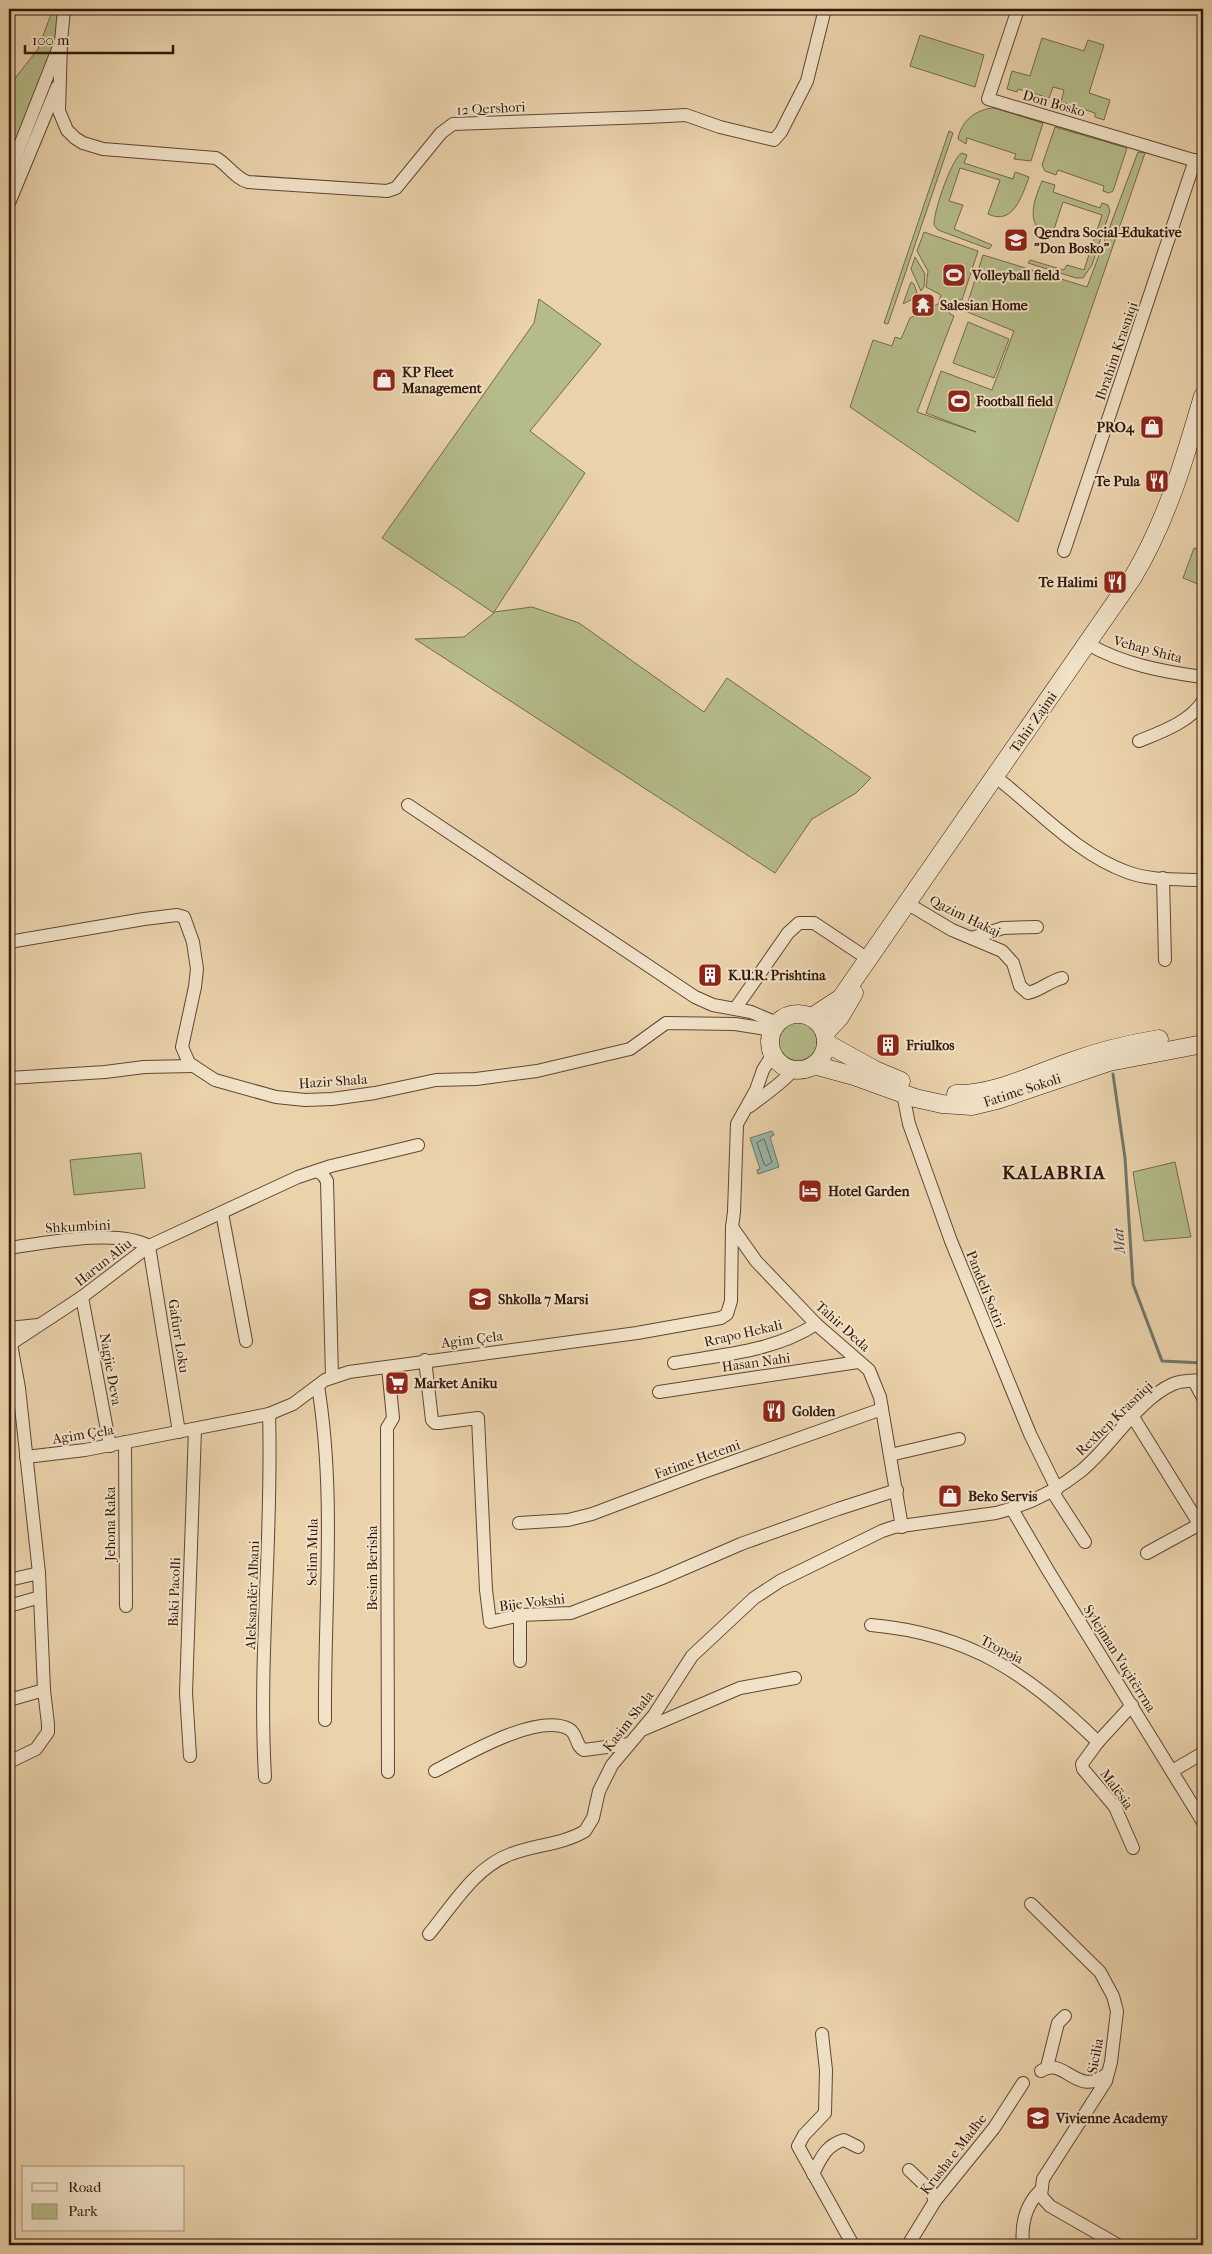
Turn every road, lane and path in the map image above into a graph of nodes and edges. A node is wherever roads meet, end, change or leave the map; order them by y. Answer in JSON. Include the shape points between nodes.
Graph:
{"nodes":[{"id":1,"x":64,"y":9,"type":"edge"},
{"id":2,"x":825,"y":9,"type":"edge"},
{"id":3,"x":1018,"y":9,"type":"edge"},
{"id":4,"x":61,"y":42,"type":"junction"},
{"id":5,"x":60,"y":81,"type":"junction"},
{"id":6,"x":1199,"y":162,"type":"edge"},
{"id":7,"x":9,"y":173,"type":"edge"},
{"id":8,"x":9,"y":202,"type":"edge"},
{"id":9,"x":1203,"y":396,"type":"edge"},
{"id":10,"x":1203,"y":427,"type":"edge"},
{"id":11,"x":1064,"y":551,"type":"dead end"},
{"id":12,"x":1091,"y":646,"type":"junction"},
{"id":13,"x":1203,"y":676,"type":"edge"},
{"id":14,"x":1203,"y":701,"type":"edge"},
{"id":15,"x":1139,"y":741,"type":"dead end"},
{"id":16,"x":1002,"y":782,"type":"junction"},
{"id":17,"x":408,"y":805,"type":"dead end"},
{"id":18,"x":1163,"y":878,"type":"junction"},
{"id":19,"x":1203,"y":880,"type":"edge"},
{"id":20,"x":915,"y":908,"type":"junction"},
{"id":21,"x":1037,"y":926,"type":"dead end"},
{"id":22,"x":972,"y":938,"type":"junction"},
{"id":23,"x":9,"y":942,"type":"edge"},
{"id":24,"x":868,"y":960,"type":"junction"},
{"id":25,"x":1165,"y":960,"type":"dead end"},
{"id":26,"x":1062,"y":978,"type":"dead end"},
{"id":27,"x":735,"y":1010,"type":"junction"},
{"id":28,"x":812,"y":1018,"type":"junction"},
{"id":29,"x":775,"y":1026,"type":"junction"},
{"id":30,"x":1203,"y":1032,"type":"edge"},
{"id":31,"x":825,"y":1038,"type":"junction"},
{"id":32,"x":1203,"y":1044,"type":"edge"},
{"id":33,"x":773,"y":1054,"type":"junction"},
{"id":34,"x":814,"y":1065,"type":"junction"},
{"id":35,"x":193,"y":1066,"type":"junction"},
{"id":36,"x":794,"y":1069,"type":"junction"},
{"id":37,"x":9,"y":1078,"type":"edge"},
{"id":38,"x":903,"y":1094,"type":"junction"},
{"id":39,"x":746,"y":1109,"type":"junction"},
{"id":40,"x":418,"y":1145,"type":"dead end"},
{"id":41,"x":317,"y":1171,"type":"junction"},
{"id":42,"x":222,"y":1213,"type":"junction"},
{"id":43,"x":732,"y":1228,"type":"junction"},
{"id":44,"x":149,"y":1246,"type":"junction"},
{"id":45,"x":9,"y":1248,"type":"edge"},
{"id":46,"x":82,"y":1297,"type":"junction"},
{"id":47,"x":42,"y":1324,"type":"junction"},
{"id":48,"x":816,"y":1324,"type":"junction"},
{"id":49,"x":9,"y":1328,"type":"edge"},
{"id":50,"x":246,"y":1341,"type":"dead end"},
{"id":51,"x":10,"y":1345,"type":"edge"},
{"id":52,"x":425,"y":1360,"type":"junction"},
{"id":53,"x":858,"y":1362,"type":"junction"},
{"id":54,"x":674,"y":1363,"type":"dead end"},
{"id":55,"x":388,"y":1367,"type":"junction"},
{"id":56,"x":332,"y":1377,"type":"junction"},
{"id":57,"x":1198,"y":1380,"type":"edge"},
{"id":58,"x":318,"y":1386,"type":"junction"},
{"id":59,"x":659,"y":1392,"type":"dead end"},
{"id":60,"x":1203,"y":1398,"type":"edge"},
{"id":61,"x":882,"y":1409,"type":"junction"},
{"id":62,"x":269,"y":1414,"type":"junction"},
{"id":63,"x":1134,"y":1417,"type":"junction"},
{"id":64,"x":195,"y":1429,"type":"junction"},
{"id":65,"x":180,"y":1432,"type":"junction"},
{"id":66,"x":959,"y":1439,"type":"dead end"},
{"id":67,"x":125,"y":1442,"type":"junction"},
{"id":68,"x":110,"y":1446,"type":"junction"},
{"id":69,"x":890,"y":1454,"type":"junction"},
{"id":70,"x":26,"y":1457,"type":"junction"},
{"id":71,"x":897,"y":1490,"type":"junction"},
{"id":72,"x":1054,"y":1490,"type":"junction"},
{"id":73,"x":1012,"y":1509,"type":"junction"},
{"id":74,"x":519,"y":1523,"type":"dead end"},
{"id":75,"x":902,"y":1527,"type":"junction"},
{"id":76,"x":1202,"y":1527,"type":"edge"},
{"id":77,"x":1085,"y":1542,"type":"dead end"},
{"id":78,"x":1147,"y":1553,"type":"dead end"},
{"id":79,"x":38,"y":1573,"type":"junction"},
{"id":80,"x":9,"y":1580,"type":"edge"},
{"id":81,"x":40,"y":1597,"type":"junction"},
{"id":82,"x":9,"y":1606,"type":"edge"},
{"id":83,"x":126,"y":1606,"type":"dead end"},
{"id":84,"x":520,"y":1615,"type":"junction"},
{"id":85,"x":871,"y":1625,"type":"dead end"},
{"id":86,"x":520,"y":1661,"type":"dead end"},
{"id":87,"x":794,"y":1678,"type":"dead end"},
{"id":88,"x":44,"y":1690,"type":"junction"},
{"id":89,"x":9,"y":1700,"type":"edge"},
{"id":90,"x":1132,"y":1705,"type":"junction"},
{"id":91,"x":324,"y":1720,"type":"dead end"},
{"id":92,"x":643,"y":1729,"type":"junction"},
{"id":93,"x":1098,"y":1742,"type":"junction"},
{"id":94,"x":629,"y":1744,"type":"junction"},
{"id":95,"x":1203,"y":1752,"type":"edge"},
{"id":96,"x":190,"y":1756,"type":"dead end"},
{"id":97,"x":9,"y":1762,"type":"edge"},
{"id":98,"x":435,"y":1771,"type":"dead end"},
{"id":99,"x":1172,"y":1771,"type":"junction"},
{"id":100,"x":388,"y":1772,"type":"dead end"},
{"id":101,"x":265,"y":1777,"type":"dead end"},
{"id":102,"x":1203,"y":1822,"type":"edge"},
{"id":103,"x":1132,"y":1848,"type":"dead end"},
{"id":104,"x":1031,"y":1904,"type":"dead end"},
{"id":105,"x":429,"y":1934,"type":"dead end"},
{"id":106,"x":1065,"y":2016,"type":"dead end"},
{"id":107,"x":822,"y":2034,"type":"dead end"},
{"id":108,"x":1110,"y":2071,"type":"junction"},
{"id":109,"x":1023,"y":2083,"type":"dead end"},
{"id":110,"x":858,"y":2146,"type":"dead end"},
{"id":111,"x":909,"y":2170,"type":"dead end"},
{"id":112,"x":813,"y":2174,"type":"junction"},
{"id":113,"x":1040,"y":2191,"type":"junction"},
{"id":114,"x":935,"y":2201,"type":"junction"},
{"id":115,"x":853,"y":2245,"type":"edge"},
{"id":116,"x":908,"y":2245,"type":"edge"},
{"id":117,"x":1023,"y":2245,"type":"edge"},
{"id":118,"x":1118,"y":2245,"type":"edge"}],
"edges":[{"from":1,"to":4,"type":"street"},
{"from":2,"to":5,"type":"street","name":"12 Qershori","via":[[807,81],[774,140],[677,114],[460,123],[446,128],[396,188],[387,191],[248,182],[216,158],[93,147],[75,138],[62,121]]},
{"from":3,"to":6,"type":"street","name":"Don Bosko","via":[[988,99]]},
{"from":4,"to":5,"type":"street"},
{"from":4,"to":7,"type":"street"},
{"from":5,"to":8,"type":"street"},
{"from":6,"to":11,"type":"street","name":"Ibrahim Krasniqi"},
{"from":9,"to":12,"type":"street","name":"Tahir Zajmi","via":[[1175,488],[1154,540]]},
{"from":10,"to":12,"type":"street","name":"Tahir Zajmi","via":[[1167,529],[1144,573]]},
{"from":12,"to":13,"type":"street","name":"Vehap Shita","via":[[1134,663]]},
{"from":12,"to":16,"type":"street","name":"Tahir Zajmi"},
{"from":12,"to":24,"type":"street","name":"Tahir Zajmi"},
{"from":14,"to":15,"type":"street","via":[[1167,730]]},
{"from":16,"to":18,"type":"street","via":[[1075,842],[1102,859],[1127,872]]},
{"from":16,"to":20,"type":"street","name":"Tahir Zajmi"},
{"from":17,"to":27,"type":"street","via":[[695,997]]},
{"from":18,"to":19,"type":"street"},
{"from":18,"to":25,"type":"street"},
{"from":20,"to":22,"type":"street","name":"Qazim Hakaj"},
{"from":20,"to":31,"type":"street","name":"Tahir Zajmi"},
{"from":21,"to":22,"type":"street","via":[[1003,928]]},
{"from":22,"to":26,"type":"street","name":"Qazim Hakaj","via":[[1008,956],[1020,986],[1028,993]]},
{"from":23,"to":35,"type":"street","via":[[144,919],[184,917],[195,948],[197,969],[182,1048]]},
{"from":24,"to":27,"type":"street","via":[[814,923],[799,923],[788,933]]},
{"from":24,"to":28,"type":"street","name":"Tahir Zajmi","via":[[841,998]]},
{"from":27,"to":29,"type":"street","via":[[751,1012]]},
{"from":28,"to":29,"type":"street","via":[[793,1014]]},
{"from":28,"to":31,"type":"street"},
{"from":29,"to":33,"type":"street","via":[[770,1042]]},
{"from":29,"to":35,"type":"street","name":"Hazir Shala","via":[[666,1023],[630,1050],[537,1071],[476,1079],[436,1080],[332,1099],[276,1098],[215,1080]]},
{"from":30,"to":31,"type":"street","name":"Fatime Sokoli","via":[[1106,1051],[971,1094],[942,1092],[905,1082],[875,1070]]},
{"from":31,"to":34,"type":"street","via":[[822,1056]]},
{"from":32,"to":38,"type":"street","name":"Fatime Sokoli","via":[[1109,1062],[984,1104],[958,1106]]},
{"from":33,"to":36,"type":"street","via":[[783,1065]]},
{"from":33,"to":39,"type":"street","name":"Agim Çela"},
{"from":34,"to":36,"type":"street"},
{"from":34,"to":38,"type":"street","name":"Fatime Sokoli"},
{"from":35,"to":37,"type":"street","via":[[144,1066],[105,1072]]},
{"from":36,"to":39,"type":"street","via":[[784,1082]]},
{"from":38,"to":72,"type":"street","name":"Pandeli Sotiri","via":[[944,1223]]},
{"from":39,"to":43,"type":"street","name":"Agim Çela","via":[[737,1126]]},
{"from":40,"to":41,"type":"street","name":"Harun Aliu"},
{"from":41,"to":42,"type":"street","name":"Harun Aliu"},
{"from":41,"to":56,"type":"street","via":[[327,1182]]},
{"from":42,"to":44,"type":"street","name":"Harun Aliu"},
{"from":42,"to":50,"type":"street"},
{"from":43,"to":48,"type":"street","name":"Tahir Deda","via":[[756,1261]]},
{"from":43,"to":52,"type":"street","name":"Agim Çela","via":[[730,1301],[727,1314],[722,1318],[637,1333]]},
{"from":44,"to":45,"type":"street","name":"Shkumbini","via":[[129,1239],[81,1239]]},
{"from":44,"to":46,"type":"street","name":"Harun Aliu"},
{"from":44,"to":65,"type":"street","name":"Gafurr Loku"},
{"from":46,"to":47,"type":"street","name":"Harun Aliu"},
{"from":46,"to":68,"type":"street","name":"Nagjie Deva"},
{"from":47,"to":49,"type":"street"},
{"from":47,"to":51,"type":"street","name":"Harun Aliu"},
{"from":48,"to":53,"type":"street","name":"Tahir Deda"},
{"from":48,"to":54,"type":"street","name":"Rrapo Hekali","via":[[799,1334],[771,1343]]},
{"from":51,"to":70,"type":"street","via":[[19,1388]]},
{"from":52,"to":55,"type":"street","name":"Agim Çela"},
{"from":52,"to":84,"type":"street","name":"Bije Vokshi","via":[[432,1420],[435,1423],[478,1418],[490,1622]]},
{"from":53,"to":59,"type":"street","name":"Hasan Nahi"},
{"from":53,"to":61,"type":"street","name":"Tahir Deda","via":[[869,1370]]},
{"from":55,"to":56,"type":"street","name":"Agim Çela"},
{"from":55,"to":100,"type":"street","name":"Besim Berisha","via":[[393,1418],[387,1428]]},
{"from":56,"to":58,"type":"street","name":"Agim Çela"},
{"from":57,"to":60,"type":"street"},
{"from":57,"to":63,"type":"street","name":"Rexhep Krasniqi","via":[[1178,1382],[1166,1388]]},
{"from":58,"to":62,"type":"street","name":"Agim Çela","via":[[293,1404]]},
{"from":58,"to":91,"type":"street","name":"Selim Mula","via":[[328,1474]]},
{"from":61,"to":69,"type":"street","name":"Tahir Deda"},
{"from":61,"to":74,"type":"street","name":"Fatime Hetemi","via":[[592,1514],[568,1520]]},
{"from":62,"to":64,"type":"street","name":"Agim Çela"},
{"from":62,"to":101,"type":"street","name":"Aleksandër Albani","via":[[270,1507],[263,1726]]},
{"from":63,"to":72,"type":"street","name":"Rexhep Krasniqi","via":[[1094,1459]]},
{"from":63,"to":76,"type":"street"},
{"from":64,"to":65,"type":"street","name":"Agim Çela"},
{"from":64,"to":96,"type":"street","name":"Baki Pacolli","via":[[186,1684]]},
{"from":65,"to":67,"type":"street","name":"Agim Çela"},
{"from":66,"to":69,"type":"street"},
{"from":67,"to":68,"type":"street","name":"Agim Çela"},
{"from":67,"to":83,"type":"street","name":"Jehona Raka"},
{"from":68,"to":70,"type":"street","name":"Agim Çela"},
{"from":69,"to":71,"type":"street","name":"Tahir Deda"},
{"from":70,"to":79,"type":"street"},
{"from":71,"to":75,"type":"street","name":"Tahir Deda"},
{"from":71,"to":84,"type":"street","name":"Bije Vokshi","via":[[741,1544],[571,1612]]},
{"from":72,"to":73,"type":"street","name":"Rexhep Krasniqi"},
{"from":72,"to":77,"type":"street"},
{"from":73,"to":75,"type":"street","name":"Rexhep Krasniqi"},
{"from":73,"to":90,"type":"street","name":"Sylejman Vuçitërrna"},
{"from":75,"to":92,"type":"street","name":"Kasim Shala","via":[[882,1531],[780,1581],[754,1598],[692,1656]]},
{"from":76,"to":78,"type":"street"},
{"from":79,"to":80,"type":"street"},
{"from":79,"to":81,"type":"street"},
{"from":81,"to":82,"type":"street"},
{"from":81,"to":88,"type":"street"},
{"from":84,"to":86,"type":"street"},
{"from":85,"to":93,"type":"street","name":"Tropoja","via":[[927,1633],[1000,1663],[1041,1690]]},
{"from":87,"to":92,"type":"street","via":[[740,1688]]},
{"from":88,"to":89,"type":"street"},
{"from":88,"to":97,"type":"street","via":[[48,1732],[36,1749]]},
{"from":90,"to":93,"type":"street","name":"Malësia"},
{"from":90,"to":99,"type":"street","name":"Sylejman Vuçitërrna"},
{"from":92,"to":94,"type":"street","name":"Kasim Shala"},
{"from":93,"to":103,"type":"street","name":"Malësia","via":[[1084,1759],[1083,1769],[1115,1808]]},
{"from":94,"to":98,"type":"street","via":[[584,1750],[579,1748],[570,1729],[545,1726],[488,1744]]},
{"from":94,"to":105,"type":"street","name":"Kasim Shala","via":[[605,1777],[593,1818],[585,1831],[496,1860],[467,1886]]},
{"from":95,"to":99,"type":"street"},
{"from":99,"to":102,"type":"street","name":"Sylejman Vuçitërrna"},
{"from":104,"to":108,"type":"street","name":"Sicilia","via":[[1100,1972],[1113,1996],[1117,2011]]},
{"from":106,"to":108,"type":"street","via":[[1058,2023],[1044,2069],[1054,2067],[1082,2082],[1095,2082]]},
{"from":107,"to":112,"type":"street","via":[[826,2070],[825,2113],[798,2146]]},
{"from":108,"to":113,"type":"street","name":"Sicilia","via":[[1043,2179]]},
{"from":109,"to":114,"type":"street","name":"Krusha e Madhe","via":[[994,2128]]},
{"from":110,"to":112,"type":"street","via":[[844,2140],[836,2142],[828,2147]]},
{"from":111,"to":114,"type":"street","via":[[931,2191]]},
{"from":112,"to":115,"type":"street"},
{"from":113,"to":117,"type":"street","name":"Sicilia","via":[[1026,2213]]},
{"from":113,"to":118,"type":"street","via":[[1044,2202]]},
{"from":114,"to":116,"type":"street","name":"Krusha e Madhe"}]}
